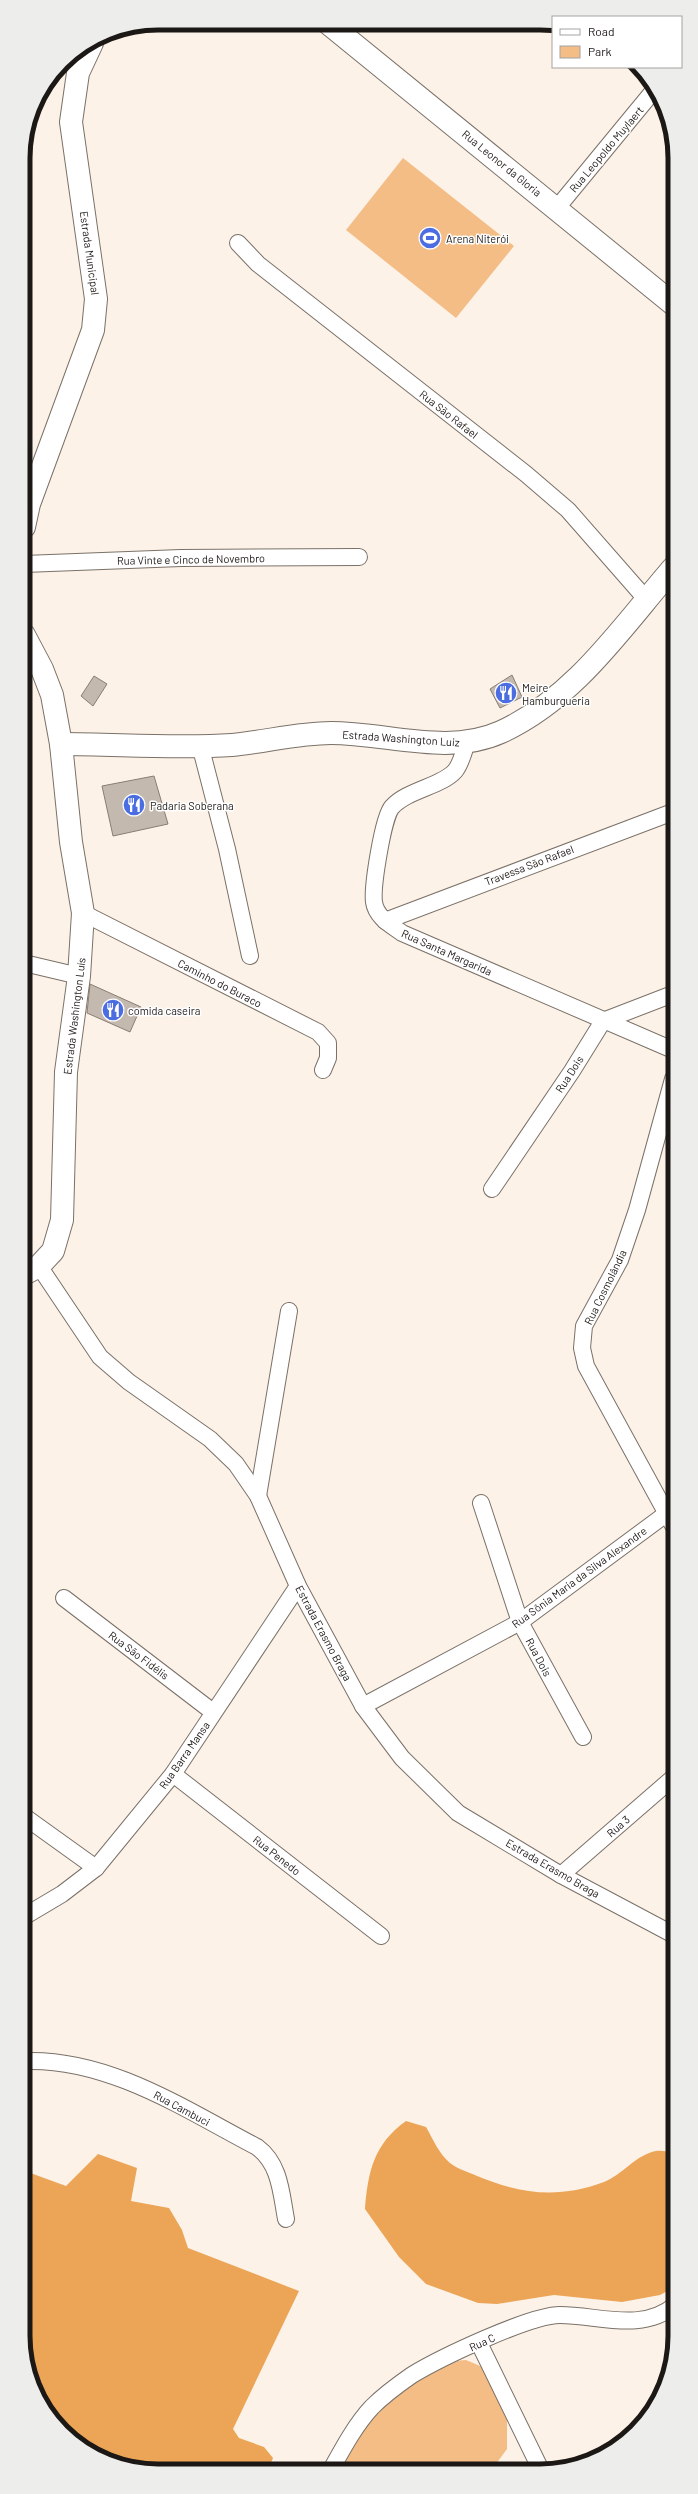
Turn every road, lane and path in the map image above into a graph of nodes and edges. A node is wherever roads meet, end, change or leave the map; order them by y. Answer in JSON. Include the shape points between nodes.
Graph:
{"nodes":[{"id":1,"x":336,"y":30,"type":"edge"},
{"id":2,"x":88,"y":51,"type":"edge"},
{"id":3,"x":651,"y":94,"type":"edge"},
{"id":4,"x":557,"y":208,"type":"junction"},
{"id":5,"x":238,"y":243,"type":"dead end"},
{"id":6,"x":668,"y":300,"type":"edge"},
{"id":7,"x":30,"y":499,"type":"edge"},
{"id":8,"x":359,"y":557,"type":"dead end"},
{"id":9,"x":30,"y":564,"type":"edge"},
{"id":10,"x":668,"y":574,"type":"edge"},
{"id":11,"x":646,"y":599,"type":"junction"},
{"id":12,"x":30,"y":646,"type":"edge"},
{"id":13,"x":467,"y":742,"type":"junction"},
{"id":14,"x":61,"y":744,"type":"junction"},
{"id":15,"x":200,"y":745,"type":"junction"},
{"id":16,"x":668,"y":814,"type":"edge"},
{"id":17,"x":84,"y":913,"type":"junction"},
{"id":18,"x":385,"y":921,"type":"junction"},
{"id":19,"x":250,"y":956,"type":"dead end"},
{"id":20,"x":30,"y":964,"type":"edge"},
{"id":21,"x":79,"y":976,"type":"junction"},
{"id":22,"x":668,"y":996,"type":"edge"},
{"id":23,"x":603,"y":1021,"type":"junction"},
{"id":24,"x":668,"y":1048,"type":"edge"},
{"id":25,"x":323,"y":1070,"type":"dead end"},
{"id":26,"x":668,"y":1097,"type":"edge"},
{"id":27,"x":492,"y":1189,"type":"dead end"},
{"id":28,"x":32,"y":1270,"type":"edge"},
{"id":29,"x":289,"y":1310,"type":"dead end"},
{"id":30,"x":258,"y":1496,"type":"junction"},
{"id":31,"x":481,"y":1504,"type":"dead end"},
{"id":32,"x":666,"y":1514,"type":"junction"},
{"id":33,"x":668,"y":1517,"type":"edge"},
{"id":34,"x":298,"y":1586,"type":"junction"},
{"id":35,"x":64,"y":1598,"type":"dead end"},
{"id":36,"x":520,"y":1622,"type":"junction"},
{"id":37,"x":363,"y":1706,"type":"junction"},
{"id":38,"x":213,"y":1712,"type":"junction"},
{"id":39,"x":583,"y":1737,"type":"dead end"},
{"id":40,"x":173,"y":1774,"type":"junction"},
{"id":41,"x":668,"y":1782,"type":"edge"},
{"id":42,"x":30,"y":1821,"type":"edge"},
{"id":43,"x":96,"y":1868,"type":"junction"},
{"id":44,"x":561,"y":1875,"type":"junction"},
{"id":45,"x":30,"y":1913,"type":"edge"},
{"id":46,"x":668,"y":1932,"type":"edge"},
{"id":47,"x":381,"y":1936,"type":"dead end"},
{"id":48,"x":30,"y":2061,"type":"edge"},
{"id":49,"x":286,"y":2219,"type":"dead end"},
{"id":50,"x":668,"y":2310,"type":"edge"},
{"id":51,"x":479,"y":2343,"type":"junction"},
{"id":52,"x":335,"y":2464,"type":"edge"},
{"id":53,"x":538,"y":2464,"type":"edge"}],
"edges":[{"from":1,"to":4,"type":"street","name":"Rua Leonor da Gloria"},
{"from":2,"to":7,"type":"street","name":"Estrada Municipal","via":[[78,73],[71,122],[96,299],[93,330]]},
{"from":3,"to":4,"type":"street","name":"Rua Leopoldo Muylaert"},
{"from":4,"to":6,"type":"street","name":"Rua Leonor da Gloria"},
{"from":5,"to":11,"type":"street","name":"Rua São Rafael","via":[[258,264],[568,510]]},
{"from":8,"to":9,"type":"street","name":"Rua Vinte e Cinco de Novembro","via":[[181,558]]},
{"from":10,"to":11,"type":"street","name":"Estrada Washington Luiz"},
{"from":11,"to":13,"type":"street","name":"Estrada Washington Luiz","via":[[578,678],[537,712],[500,732]]},
{"from":12,"to":14,"type":"street","via":[[52,695]]},
{"from":13,"to":15,"type":"street","name":"Estrada Washington Luiz","via":[[433,742],[330,733],[233,745]]},
{"from":13,"to":18,"type":"street","name":"Rua Santa Margarida","via":[[456,770],[397,802],[388,812],[376,868],[374,902]]},
{"from":14,"to":15,"type":"street","name":"Estrada Washington Luiz"},
{"from":14,"to":17,"type":"street","name":"Estrada Washington Luís","via":[[71,842]]},
{"from":15,"to":19,"type":"street"},
{"from":16,"to":18,"type":"street","name":"Travessa São Rafael"},
{"from":17,"to":21,"type":"street","name":"Estrada Washington Luís"},
{"from":17,"to":25,"type":"street","name":"Caminho do Buraco","via":[[318,1032],[328,1043],[328,1058]]},
{"from":18,"to":23,"type":"street","name":"Rua Santa Margarida","via":[[402,932]]},
{"from":20,"to":21,"type":"street"},
{"from":21,"to":28,"type":"street","name":"Estrada Washington Luís","via":[[66,1072],[62,1220],[53,1252]]},
{"from":22,"to":23,"type":"street"},
{"from":23,"to":24,"type":"street","name":"Rua Santa Margarida"},
{"from":23,"to":27,"type":"street","name":"Rua Dois"},
{"from":26,"to":32,"type":"street","name":"Rua Cosmolândia","via":[[637,1210],[620,1260],[584,1326],[582,1348],[586,1366]]},
{"from":28,"to":30,"type":"street","name":"Estrada Erasmo Braga","via":[[100,1357],[129,1382],[210,1439],[236,1464]]},
{"from":29,"to":30,"type":"street"},
{"from":30,"to":34,"type":"street","name":"Estrada Erasmo Braga"},
{"from":31,"to":36,"type":"street","name":"Rua Dois"},
{"from":32,"to":33,"type":"street","name":"Rua Cosmolândia"},
{"from":32,"to":36,"type":"street","name":"Rua Sônia Maria da Silva Alexandre"},
{"from":34,"to":37,"type":"street","name":"Estrada Erasmo Braga"},
{"from":34,"to":38,"type":"street","name":"Rua Barra Mansa"},
{"from":35,"to":38,"type":"street","name":"Rua São Fidélis"},
{"from":36,"to":37,"type":"street","name":"Rua Sônia Maria da Silva Alexandre"},
{"from":36,"to":39,"type":"street","name":"Rua Dois"},
{"from":37,"to":44,"type":"street","name":"Estrada Erasmo Braga","via":[[402,1758],[458,1813]]},
{"from":38,"to":40,"type":"street","name":"Rua Barra Mansa"},
{"from":40,"to":43,"type":"street","name":"Rua Barra Mansa"},
{"from":40,"to":47,"type":"street","name":"Rua Penedo"},
{"from":41,"to":44,"type":"street","name":"Rua 3"},
{"from":42,"to":43,"type":"street"},
{"from":43,"to":45,"type":"street","name":"Rua Barra Mansa","via":[[62,1894]]},
{"from":44,"to":46,"type":"street","name":"Estrada Erasmo Braga"},
{"from":48,"to":49,"type":"street","name":"Rua Cambuci","via":[[43,2060],[88,2068],[139,2086],[257,2147],[268,2155],[274,2165]]},
{"from":50,"to":51,"type":"street","name":"Rua C","via":[[642,2320],[618,2321],[560,2315],[541,2317]]},
{"from":51,"to":52,"type":"street","name":"Rua C","via":[[412,2376],[372,2408]]},
{"from":51,"to":53,"type":"street"}]}
